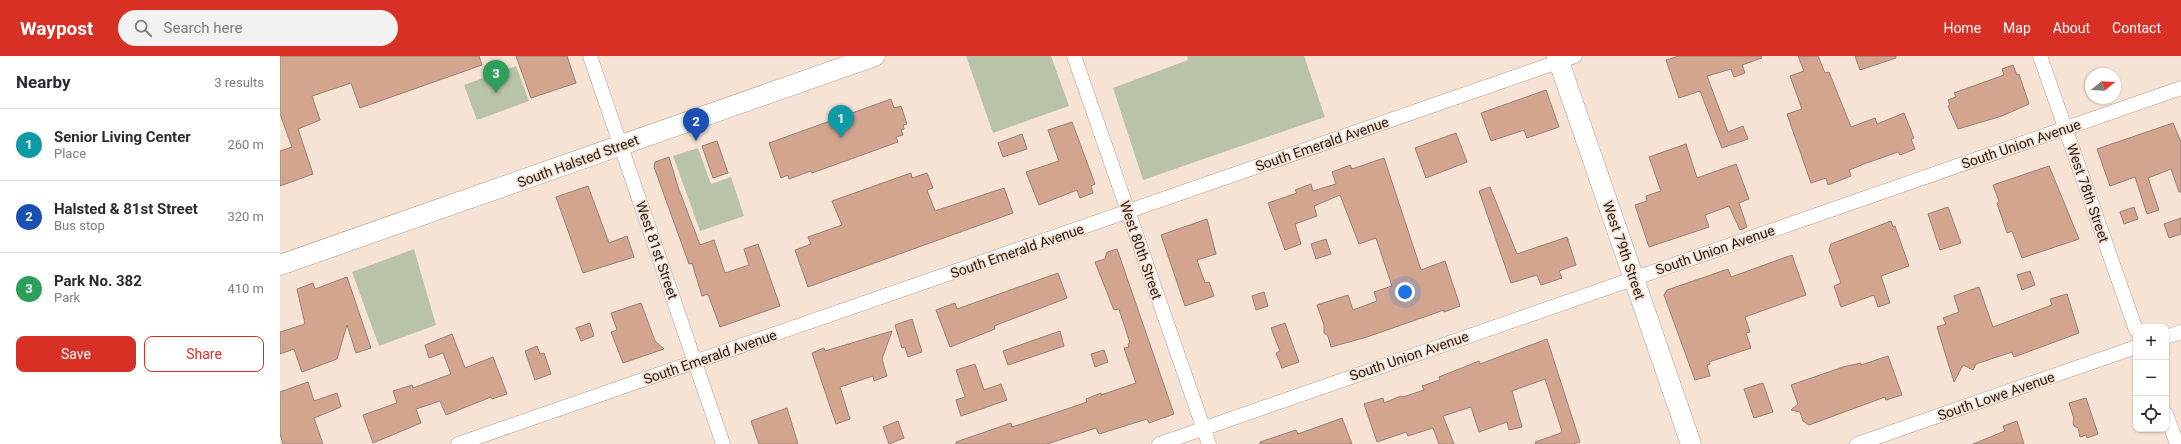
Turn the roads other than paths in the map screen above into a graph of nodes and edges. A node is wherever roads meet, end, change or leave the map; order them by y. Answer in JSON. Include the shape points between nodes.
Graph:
{"nodes":[{"id":1,"x":590,"y":56,"type":"edge"},
{"id":2,"x":875,"y":56,"type":"edge"},
{"id":3,"x":1074,"y":56,"type":"edge"},
{"id":4,"x":2040,"y":56,"type":"edge"},
{"id":5,"x":1563,"y":58,"type":"edge"},
{"id":6,"x":2181,"y":88,"type":"edge"},
{"id":7,"x":2065,"y":128,"type":"junction"},
{"id":8,"x":621,"y":146,"type":"junction"},
{"id":9,"x":1128,"y":212,"type":"junction"},
{"id":10,"x":280,"y":265,"type":"edge"},
{"id":11,"x":1633,"y":278,"type":"junction"},
{"id":12,"x":2134,"y":324,"type":"edge"},
{"id":13,"x":2181,"y":332,"type":"edge"},
{"id":14,"x":2169,"y":336,"type":"edge"},
{"id":15,"x":2133,"y":349,"type":"edge"},
{"id":16,"x":696,"y":362,"type":"junction"},
{"id":17,"x":2169,"y":422,"type":"edge"},
{"id":18,"x":1203,"y":429,"type":"junction"},
{"id":19,"x":484,"y":440,"type":"edge"},
{"id":20,"x":458,"y":444,"type":"edge"},
{"id":21,"x":724,"y":444,"type":"edge"},
{"id":22,"x":1159,"y":444,"type":"edge"},
{"id":23,"x":1209,"y":444,"type":"edge"},
{"id":24,"x":1691,"y":444,"type":"edge"},
{"id":25,"x":1857,"y":444,"type":"edge"},
{"id":26,"x":2177,"y":444,"type":"edge"}],
"edges":[{"from":1,"to":8,"type":"street","name":"West 81st Street"},
{"from":2,"to":8,"type":"main road","name":"South Halsted Street"},
{"from":3,"to":9,"type":"street","name":"West 80th Street"},
{"from":4,"to":7,"type":"street","name":"West 78th Street"},
{"from":5,"to":9,"type":"street","name":"South Emerald Avenue"},
{"from":5,"to":11,"type":"main road","name":"West 79th Street"},
{"from":6,"to":7,"type":"street","name":"South Union Avenue"},
{"from":7,"to":11,"type":"street","name":"South Union Avenue"},
{"from":7,"to":12,"type":"street","name":"West 78th Street"},
{"from":8,"to":10,"type":"main road","name":"South Halsted Street"},
{"from":8,"to":16,"type":"street","name":"West 81st Street"},
{"from":9,"to":16,"type":"street","name":"South Emerald Avenue"},
{"from":9,"to":18,"type":"street","name":"West 80th Street"},
{"from":11,"to":18,"type":"street","name":"South Union Avenue"},
{"from":11,"to":24,"type":"main road","name":"West 79th Street"},
{"from":13,"to":14,"type":"street"},
{"from":15,"to":25,"type":"street","name":"South Lowe Avenue"},
{"from":16,"to":19,"type":"street","name":"South Emerald Avenue"},
{"from":16,"to":21,"type":"street","name":"West 81st Street"},
{"from":17,"to":26,"type":"street"},
{"from":18,"to":22,"type":"street","name":"South Union Avenue"},
{"from":18,"to":23,"type":"street","name":"West 80th Street"},
{"from":19,"to":20,"type":"street","name":"South Emerald Avenue"}]}
